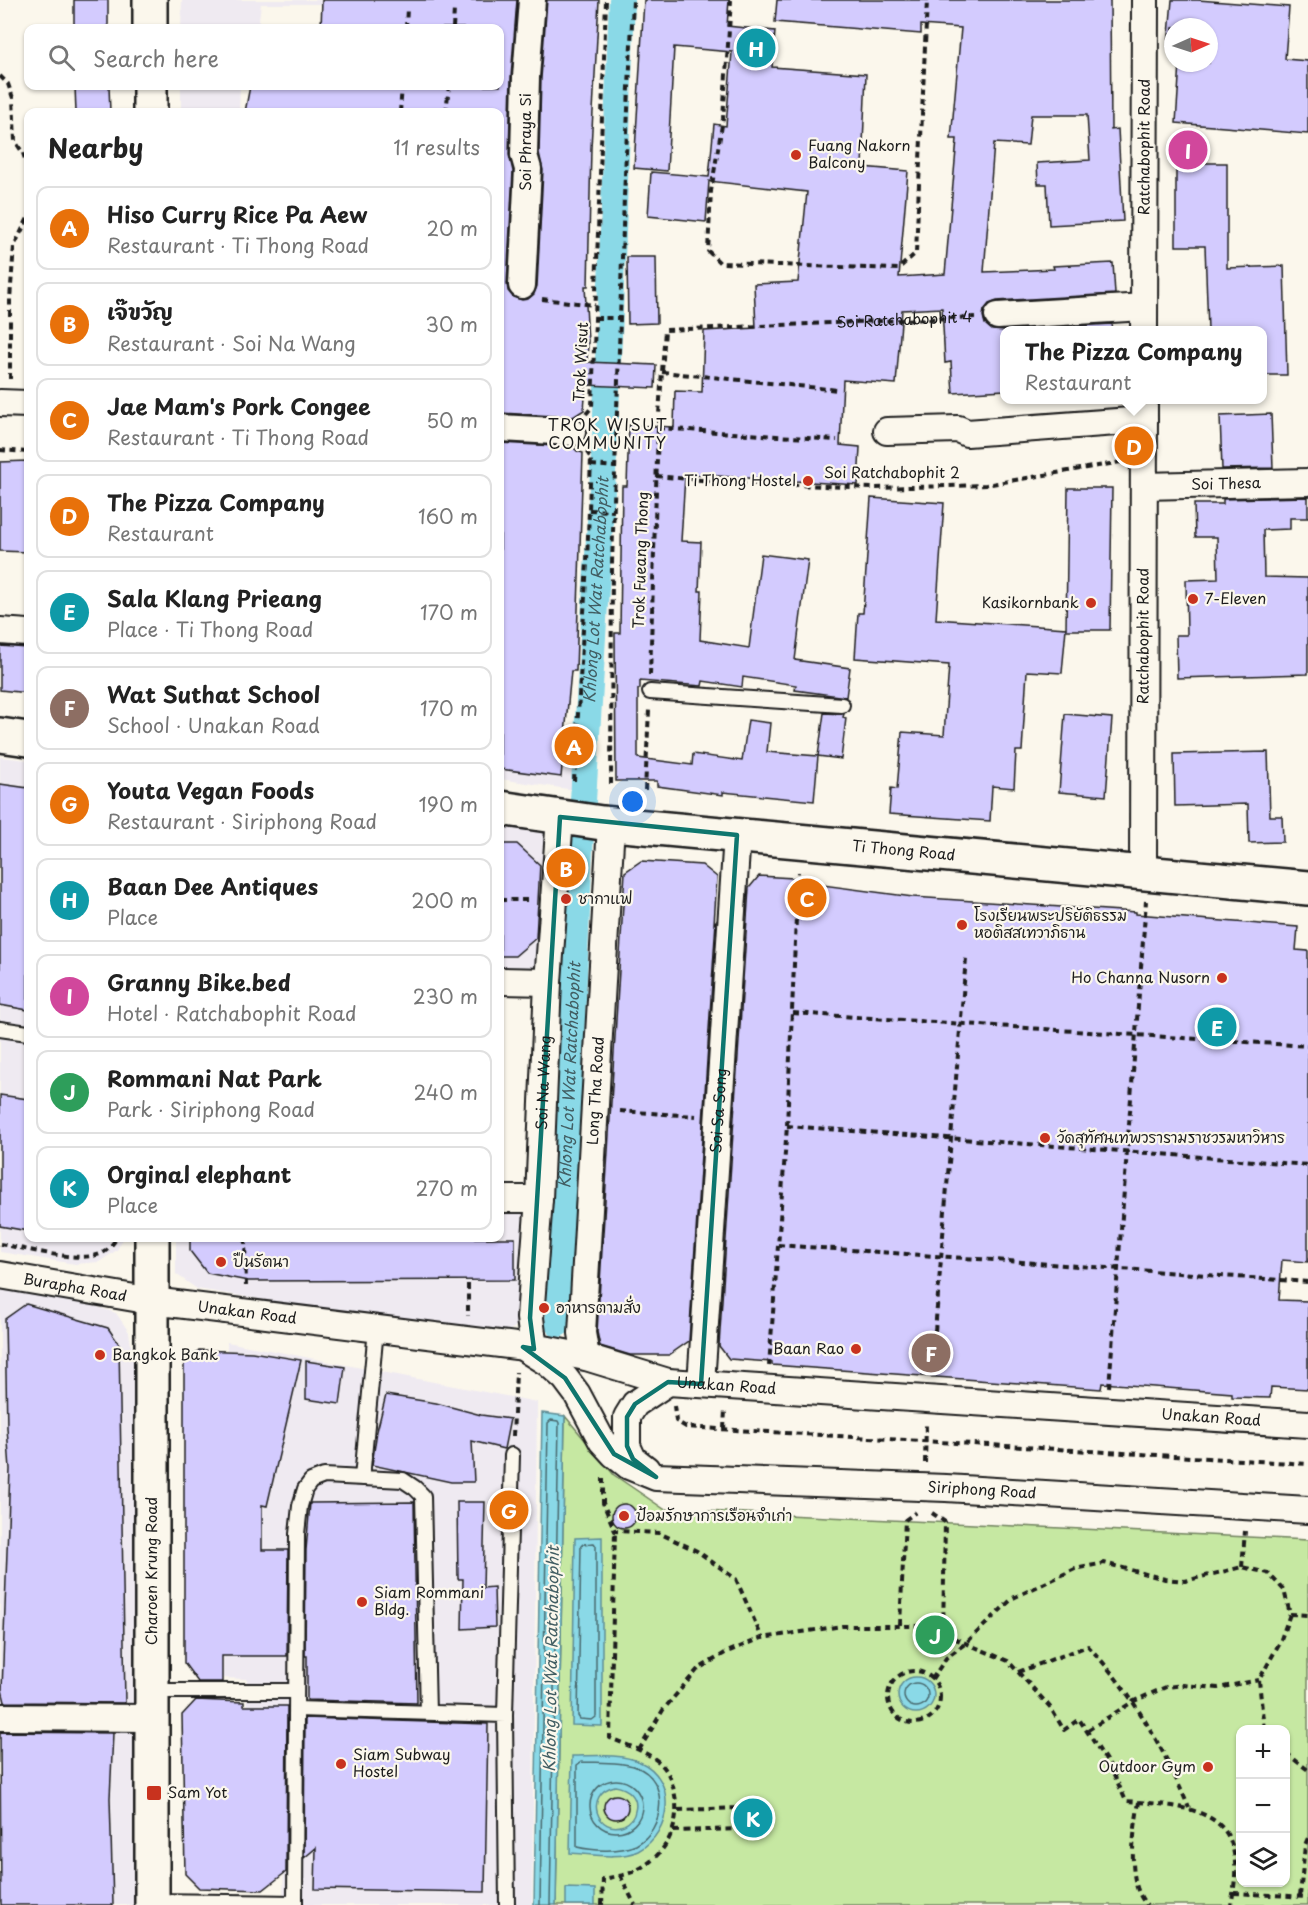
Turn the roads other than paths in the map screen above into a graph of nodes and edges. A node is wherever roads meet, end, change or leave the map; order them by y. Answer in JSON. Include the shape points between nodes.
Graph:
{"nodes":[{"id":1,"x":150,"y":0,"type":"edge"},
{"id":2,"x":532,"y":0,"type":"edge"},
{"id":3,"x":1145,"y":0,"type":"edge"},
{"id":4,"x":150,"y":24,"type":"edge"},
{"id":5,"x":150,"y":90,"type":"edge"},
{"id":6,"x":150,"y":108,"type":"edge"},
{"id":7,"x":531,"y":292,"type":"road end"},
{"id":8,"x":998,"y":316,"type":"road end"},
{"id":9,"x":1144,"y":319,"type":"edge"},
{"id":10,"x":1144,"y":410,"type":"edge"},
{"id":11,"x":504,"y":428,"type":"edge"},
{"id":12,"x":887,"y":431,"type":"dead end"},
{"id":13,"x":572,"y":432,"type":"road end"},
{"id":14,"x":1308,"y":482,"type":"edge"},
{"id":15,"x":1144,"y":486,"type":"junction"},
{"id":16,"x":0,"y":631,"type":"edge"},
{"id":17,"x":24,"y":633,"type":"edge"},
{"id":18,"x":650,"y":692,"type":"road end"},
{"id":19,"x":842,"y":705,"type":"dead end"},
{"id":20,"x":0,"y":735,"type":"edge"},
{"id":21,"x":24,"y":738,"type":"edge"},
{"id":22,"x":504,"y":809,"type":"edge"},
{"id":23,"x":586,"y":821,"type":"junction"},
{"id":24,"x":737,"y":835,"type":"junction"},
{"id":25,"x":1145,"y":887,"type":"junction"},
{"id":26,"x":1308,"y":888,"type":"edge"},
{"id":27,"x":504,"y":981,"type":"edge"},
{"id":28,"x":548,"y":982,"type":"junction"},
{"id":29,"x":0,"y":1029,"type":"edge"},
{"id":30,"x":24,"y":1032,"type":"edge"},
{"id":31,"x":504,"y":1199,"type":"edge"},
{"id":32,"x":539,"y":1199,"type":"junction"},
{"id":33,"x":152,"y":1242,"type":"edge"},
{"id":34,"x":0,"y":1275,"type":"edge"},
{"id":35,"x":152,"y":1301,"type":"junction"},
{"id":36,"x":376,"y":1329,"type":"junction"},
{"id":37,"x":524,"y":1348,"type":"junction"},
{"id":38,"x":586,"y":1357,"type":"junction"},
{"id":39,"x":701,"y":1384,"type":"junction"},
{"id":40,"x":671,"y":1389,"type":"junction"},
{"id":41,"x":1308,"y":1424,"type":"edge"},
{"id":42,"x":512,"y":1455,"type":"road end"},
{"id":43,"x":656,"y":1477,"type":"junction"},
{"id":44,"x":362,"y":1478,"type":"junction"},
{"id":45,"x":1308,"y":1510,"type":"edge"},
{"id":46,"x":296,"y":1691,"type":"junction"},
{"id":47,"x":152,"y":1705,"type":"junction"},
{"id":48,"x":296,"y":1709,"type":"junction"},
{"id":49,"x":428,"y":1713,"type":"junction"},
{"id":50,"x":505,"y":1715,"type":"junction"},
{"id":51,"x":0,"y":1717,"type":"edge"},
{"id":52,"x":152,"y":1903,"type":"edge"},
{"id":53,"x":295,"y":1904,"type":"edge"},
{"id":54,"x":507,"y":1905,"type":"edge"}],
"edges":[{"from":1,"to":4,"type":"main road"},
{"from":2,"to":7,"type":"street","name":"Soi Phraya Si","via":[[524,155],[528,169]]},
{"from":3,"to":9,"type":"street","name":"Ratchabophit Road"},
{"from":5,"to":6,"type":"main road"},
{"from":8,"to":9,"type":"street"},
{"from":10,"to":12,"type":"street","via":[[967,433],[958,429]]},
{"from":10,"to":15,"type":"street","name":"Ratchabophit Road"},
{"from":11,"to":13,"type":"street"},
{"from":14,"to":15,"type":"street","name":"Soi Thesa"},
{"from":15,"to":25,"type":"street","name":"Ratchabophit Road"},
{"from":16,"to":17,"type":"street"},
{"from":18,"to":19,"type":"lane"},
{"from":20,"to":21,"type":"main road"},
{"from":22,"to":23,"type":"main road","name":"Ti Thong Road"},
{"from":23,"to":24,"type":"main road","name":"Ti Thong Road"},
{"from":23,"to":28,"type":"street","name":"Soi Na Wang"},
{"from":23,"to":38,"type":"street","name":"Long Tha Road","via":[[582,1333]]},
{"from":24,"to":25,"type":"main road","name":"Ti Thong Road"},
{"from":24,"to":39,"type":"street","name":"Soi Sa Song"},
{"from":25,"to":26,"type":"main road","name":"Ti Thong Road"},
{"from":27,"to":28,"type":"street"},
{"from":28,"to":32,"type":"street","name":"Soi Na Wang"},
{"from":29,"to":30,"type":"lane"},
{"from":31,"to":32,"type":"street"},
{"from":32,"to":37,"type":"street","name":"Soi Na Wang"},
{"from":33,"to":35,"type":"main road","name":"Charoen Krung Road"},
{"from":34,"to":35,"type":"street","name":"Burapha Road"},
{"from":35,"to":36,"type":"street","name":"Unakan Road"},
{"from":35,"to":47,"type":"main road","name":"Charoen Krung Road"},
{"from":36,"to":37,"type":"street","name":"Unakan Road"},
{"from":36,"to":44,"type":"lane"},
{"from":37,"to":38,"type":"street","name":"Unakan Road"},
{"from":37,"to":43,"type":"street","name":"Siriphong Road","via":[[566,1378],[602,1441],[614,1454],[629,1466]]},
{"from":38,"to":40,"type":"street","name":"Unakan Road"},
{"from":39,"to":40,"type":"street","name":"Unakan Road"},
{"from":39,"to":41,"type":"street","name":"Unakan Road"},
{"from":40,"to":43,"type":"street","via":[[635,1404],[627,1417],[627,1446],[633,1459]]},
{"from":42,"to":50,"type":"lane"},
{"from":43,"to":45,"type":"street","name":"Siriphong Road","via":[[946,1488]]},
{"from":44,"to":46,"type":"lane","via":[[324,1476],[311,1481],[305,1489],[297,1534]]},
{"from":44,"to":49,"type":"lane","via":[[403,1480],[423,1496]]},
{"from":46,"to":47,"type":"lane"},
{"from":46,"to":48,"type":"lane"},
{"from":47,"to":51,"type":"street"},
{"from":47,"to":52,"type":"main road","name":"Charoen Krung Road"},
{"from":48,"to":49,"type":"lane"},
{"from":48,"to":53,"type":"lane"},
{"from":49,"to":50,"type":"lane"},
{"from":50,"to":54,"type":"lane"},
{"from":52,"to":53,"type":"lane"}]}
